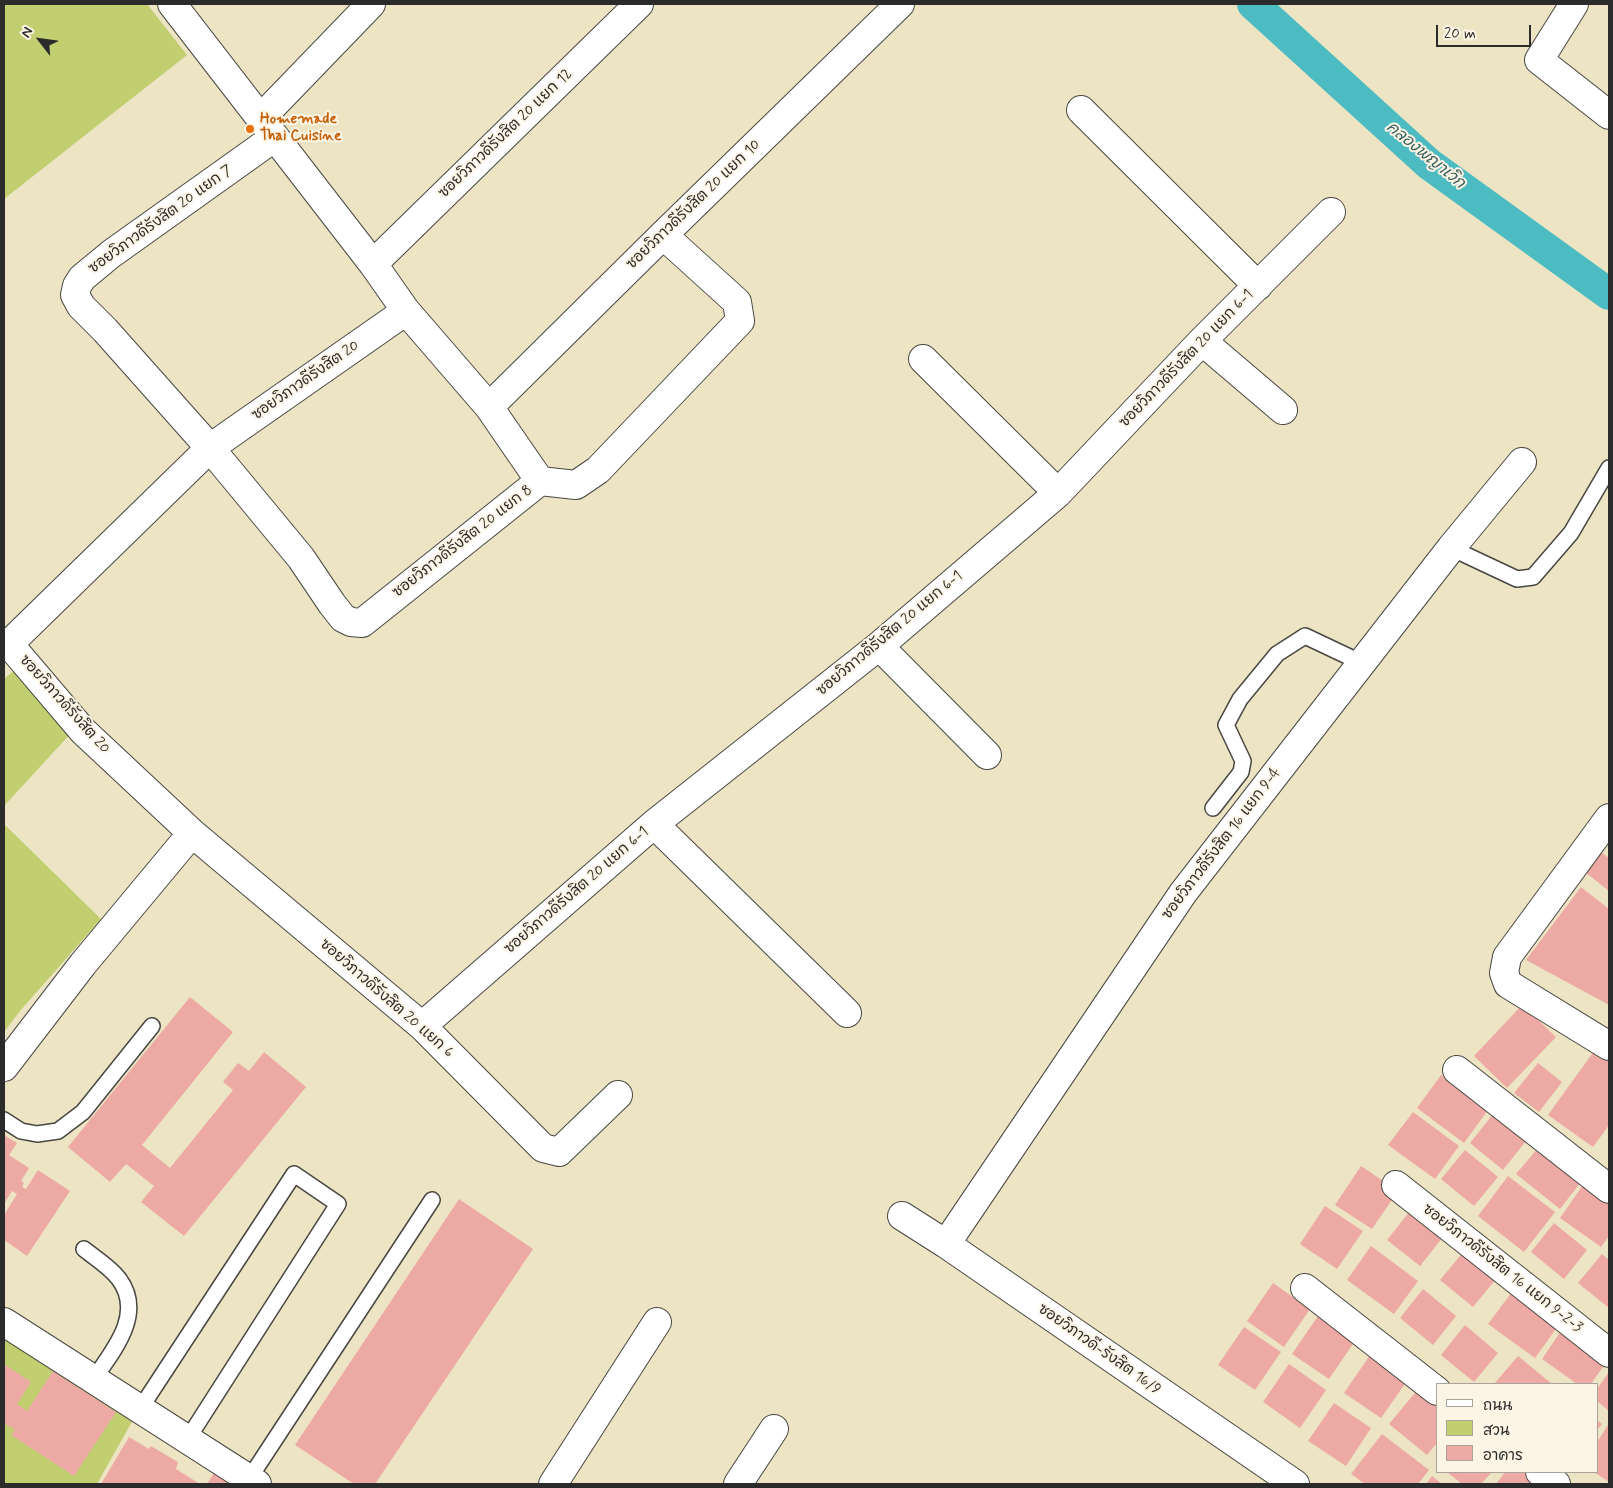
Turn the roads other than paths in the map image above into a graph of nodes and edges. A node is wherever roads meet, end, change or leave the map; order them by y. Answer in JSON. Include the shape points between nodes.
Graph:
{"nodes":[{"id":1,"x":172,"y":4,"type":"edge"},
{"id":2,"x":371,"y":4,"type":"edge"},
{"id":3,"x":639,"y":4,"type":"edge"},
{"id":4,"x":900,"y":4,"type":"edge"},
{"id":5,"x":1574,"y":4,"type":"edge"},
{"id":6,"x":1081,"y":110,"type":"dead end"},
{"id":7,"x":1609,"y":115,"type":"edge"},
{"id":8,"x":268,"y":127,"type":"junction"},
{"id":9,"x":1331,"y":212,"type":"dead end"},
{"id":10,"x":663,"y":235,"type":"junction"},
{"id":11,"x":373,"y":264,"type":"junction"},
{"id":12,"x":1258,"y":286,"type":"junction"},
{"id":13,"x":406,"y":311,"type":"junction"},
{"id":14,"x":1202,"y":341,"type":"junction"},
{"id":15,"x":923,"y":359,"type":"dead end"},
{"id":16,"x":489,"y":407,"type":"junction"},
{"id":17,"x":1283,"y":410,"type":"dead end"},
{"id":18,"x":210,"y":448,"type":"junction"},
{"id":19,"x":1522,"y":462,"type":"dead end"},
{"id":20,"x":1609,"y":468,"type":"edge"},
{"id":21,"x":540,"y":481,"type":"junction"},
{"id":22,"x":1058,"y":493,"type":"junction"},
{"id":23,"x":1451,"y":548,"type":"junction"},
{"id":24,"x":6,"y":641,"type":"edge"},
{"id":25,"x":879,"y":646,"type":"junction"},
{"id":26,"x":1362,"y":662,"type":"junction"},
{"id":27,"x":987,"y":755,"type":"dead end"},
{"id":28,"x":1213,"y":808,"type":"dead end"},
{"id":29,"x":1609,"y":818,"type":"edge"},
{"id":30,"x":654,"y":824,"type":"junction"},
{"id":31,"x":192,"y":833,"type":"junction"},
{"id":32,"x":847,"y":1012,"type":"dead end"},
{"id":33,"x":152,"y":1026,"type":"dead end"},
{"id":34,"x":422,"y":1026,"type":"junction"},
{"id":35,"x":1609,"y":1046,"type":"edge"},
{"id":36,"x":4,"y":1067,"type":"edge"},
{"id":37,"x":1457,"y":1070,"type":"dead end"},
{"id":38,"x":618,"y":1095,"type":"dead end"},
{"id":39,"x":4,"y":1120,"type":"edge"},
{"id":40,"x":1396,"y":1185,"type":"dead end"},
{"id":41,"x":1609,"y":1189,"type":"edge"},
{"id":42,"x":432,"y":1200,"type":"dead end"},
{"id":43,"x":902,"y":1216,"type":"dead end"},
{"id":44,"x":946,"y":1244,"type":"junction"},
{"id":45,"x":84,"y":1249,"type":"dead end"},
{"id":46,"x":1305,"y":1288,"type":"dead end"},
{"id":47,"x":4,"y":1322,"type":"edge"},
{"id":48,"x":657,"y":1322,"type":"dead end"},
{"id":49,"x":1609,"y":1353,"type":"edge"},
{"id":50,"x":93,"y":1380,"type":"junction"},
{"id":51,"x":1436,"y":1390,"type":"edge"},
{"id":52,"x":140,"y":1409,"type":"junction"},
{"id":53,"x":774,"y":1428,"type":"dead end"},
{"id":54,"x":186,"y":1440,"type":"junction"},
{"id":55,"x":1541,"y":1473,"type":"edge"},
{"id":56,"x":1267,"y":1476,"type":"edge"},
{"id":57,"x":253,"y":1482,"type":"edge"},
{"id":58,"x":558,"y":1483,"type":"edge"},
{"id":59,"x":738,"y":1484,"type":"edge"},
{"id":60,"x":1295,"y":1484,"type":"edge"},
{"id":61,"x":1556,"y":1484,"type":"edge"}],
"edges":[{"from":1,"to":8,"type":"street"},
{"from":2,"to":8,"type":"street"},
{"from":3,"to":11,"type":"street","name":"ซอยวิภาวดีรังสิต 20 แยก 12"},
{"from":4,"to":10,"type":"street","name":"ซอยวิภาวดีรังสิต 20 แยก 10"},
{"from":5,"to":7,"type":"street","via":[[1539,60]]},
{"from":6,"to":12,"type":"street"},
{"from":8,"to":11,"type":"street"},
{"from":8,"to":18,"type":"street","name":"ซอยวิภาวดีรังสิต 20 แยก 7","via":[[82,278],[75,294],[81,306]]},
{"from":9,"to":12,"type":"street","name":"ซอยวิภาวดีรังสิต 20 แยก 6-1"},
{"from":10,"to":16,"type":"street","name":"ซอยวิภาวดีรังสิต 20 แยก 10"},
{"from":10,"to":21,"type":"street","name":"ซอยวิภาวดีรังสิต 20 แยก 8","via":[[737,302],[740,321],[598,470],[576,485]]},
{"from":11,"to":13,"type":"street"},
{"from":12,"to":14,"type":"street","name":"ซอยวิภาวดีรังสิต 20 แยก 6-1"},
{"from":13,"to":16,"type":"street"},
{"from":13,"to":18,"type":"street","name":"ซอยวิภาวดีรังสิต 20"},
{"from":14,"to":17,"type":"street"},
{"from":14,"to":22,"type":"street","name":"ซอยวิภาวดีรังสิต 20 แยก 6-1"},
{"from":15,"to":22,"type":"street"},
{"from":16,"to":21,"type":"street"},
{"from":18,"to":21,"type":"street","name":"ซอยวิภาวดีรังสิต 20 แยก 8","via":[[301,558],[343,618],[351,622],[362,623]]},
{"from":18,"to":24,"type":"street","name":"ซอยวิภาวดีรังสิต 20"},
{"from":19,"to":23,"type":"street","name":"ซอยวิภาวดีรังสิต 16 แยก 9-4"},
{"from":20,"to":23,"type":"lane","via":[[1571,532],[1533,577],[1517,579]]},
{"from":22,"to":25,"type":"street","name":"ซอยวิภาวดีรังสิต 20 แยก 6-1"},
{"from":23,"to":26,"type":"street","name":"ซอยวิภาวดีรังสิต 16 แยก 9-4"},
{"from":24,"to":31,"type":"street","name":"ซอยวิภาวดีรังสิต 20","via":[[83,731]]},
{"from":25,"to":27,"type":"street"},
{"from":25,"to":30,"type":"street","name":"ซอยวิภาวดีรังสิต 20 แยก 6-1"},
{"from":26,"to":28,"type":"lane","via":[[1305,636],[1277,654],[1240,700],[1226,726],[1242,761],[1241,772]]},
{"from":26,"to":44,"type":"street","name":"ซอยวิภาวดีรังสิต 16 แยก 9-4","via":[[1183,893]]},
{"from":29,"to":35,"type":"street","via":[[1508,957],[1504,973],[1508,984]]},
{"from":30,"to":32,"type":"street"},
{"from":30,"to":34,"type":"street","name":"ซอยวิภาวดีรังสิต 20 แยก 6-1"},
{"from":31,"to":34,"type":"street","name":"ซอยวิภาวดีรังสิต 20 แยก 6"},
{"from":31,"to":36,"type":"street","via":[[83,964]]},
{"from":33,"to":39,"type":"lane","via":[[84,1112],[58,1131],[37,1134],[21,1131]]},
{"from":34,"to":38,"type":"street","name":"ซอยวิภาวดีรังสิต 20 แยก 6","via":[[543,1148],[559,1152]]},
{"from":37,"to":41,"type":"street"},
{"from":40,"to":49,"type":"street","name":"ซอยวิภาวดีรังสิต 16 แยก 9-2-3"},
{"from":42,"to":57,"type":"lane"},
{"from":43,"to":44,"type":"street","name":"ซอยวิภาวดี-รังสิต 16/9"},
{"from":44,"to":56,"type":"street","name":"ซอยวิภาวดี-รังสิต 16/9"},
{"from":45,"to":50,"type":"lane","via":[[119,1279],[130,1305],[129,1319],[118,1343]]},
{"from":46,"to":51,"type":"street"},
{"from":47,"to":50,"type":"street"},
{"from":48,"to":58,"type":"street"},
{"from":50,"to":52,"type":"street"},
{"from":52,"to":54,"type":"street"},
{"from":52,"to":54,"type":"lane","via":[[294,1174],[338,1204]]},
{"from":53,"to":59,"type":"street"},
{"from":54,"to":57,"type":"street"},
{"from":55,"to":61,"type":"street"},
{"from":56,"to":60,"type":"street","name":"ซอยวิภาวดี-รังสิต 16/9"}]}
